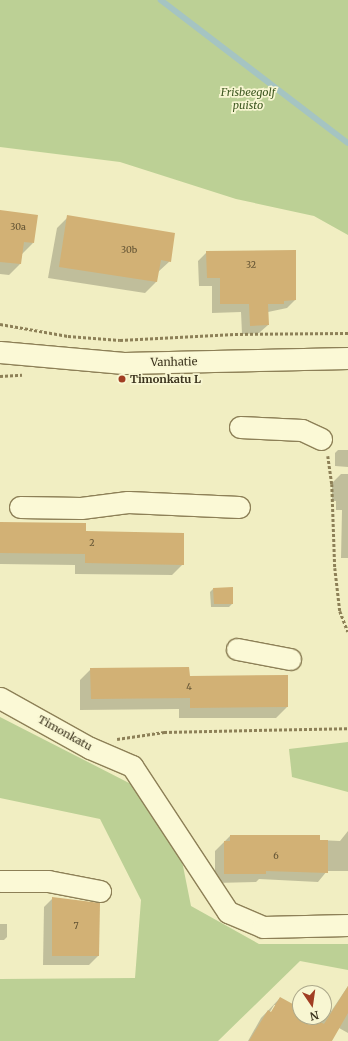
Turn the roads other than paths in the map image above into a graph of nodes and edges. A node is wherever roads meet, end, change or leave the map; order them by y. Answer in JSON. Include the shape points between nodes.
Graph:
{"nodes":[{"id":1,"x":0,"y":352,"type":"edge"},
{"id":2,"x":348,"y":358,"type":"edge"},
{"id":3,"x":240,"y":427,"type":"dead end"},
{"id":4,"x":321,"y":439,"type":"road end"},
{"id":5,"x":20,"y":507,"type":"dead end"},
{"id":6,"x":239,"y":507,"type":"dead end"},
{"id":7,"x":237,"y":649,"type":"dead end"},
{"id":8,"x":290,"y":659,"type":"dead end"},
{"id":9,"x":0,"y":698,"type":"edge"},
{"id":10,"x":0,"y":881,"type":"edge"},
{"id":11,"x":100,"y":891,"type":"dead end"},
{"id":12,"x":348,"y":926,"type":"edge"}],
"edges":[{"from":1,"to":2,"type":"street","name":"Vanhatie","via":[[124,363]]},
{"from":3,"to":4,"type":"street","via":[[302,430]]},
{"from":5,"to":6,"type":"street","via":[[81,508],[128,502]]},
{"from":7,"to":8,"type":"street"},
{"from":9,"to":12,"type":"street","name":"Timonkatu","via":[[100,752],[132,766],[228,912],[263,927]]},
{"from":10,"to":11,"type":"street","via":[[48,881]]}]}
